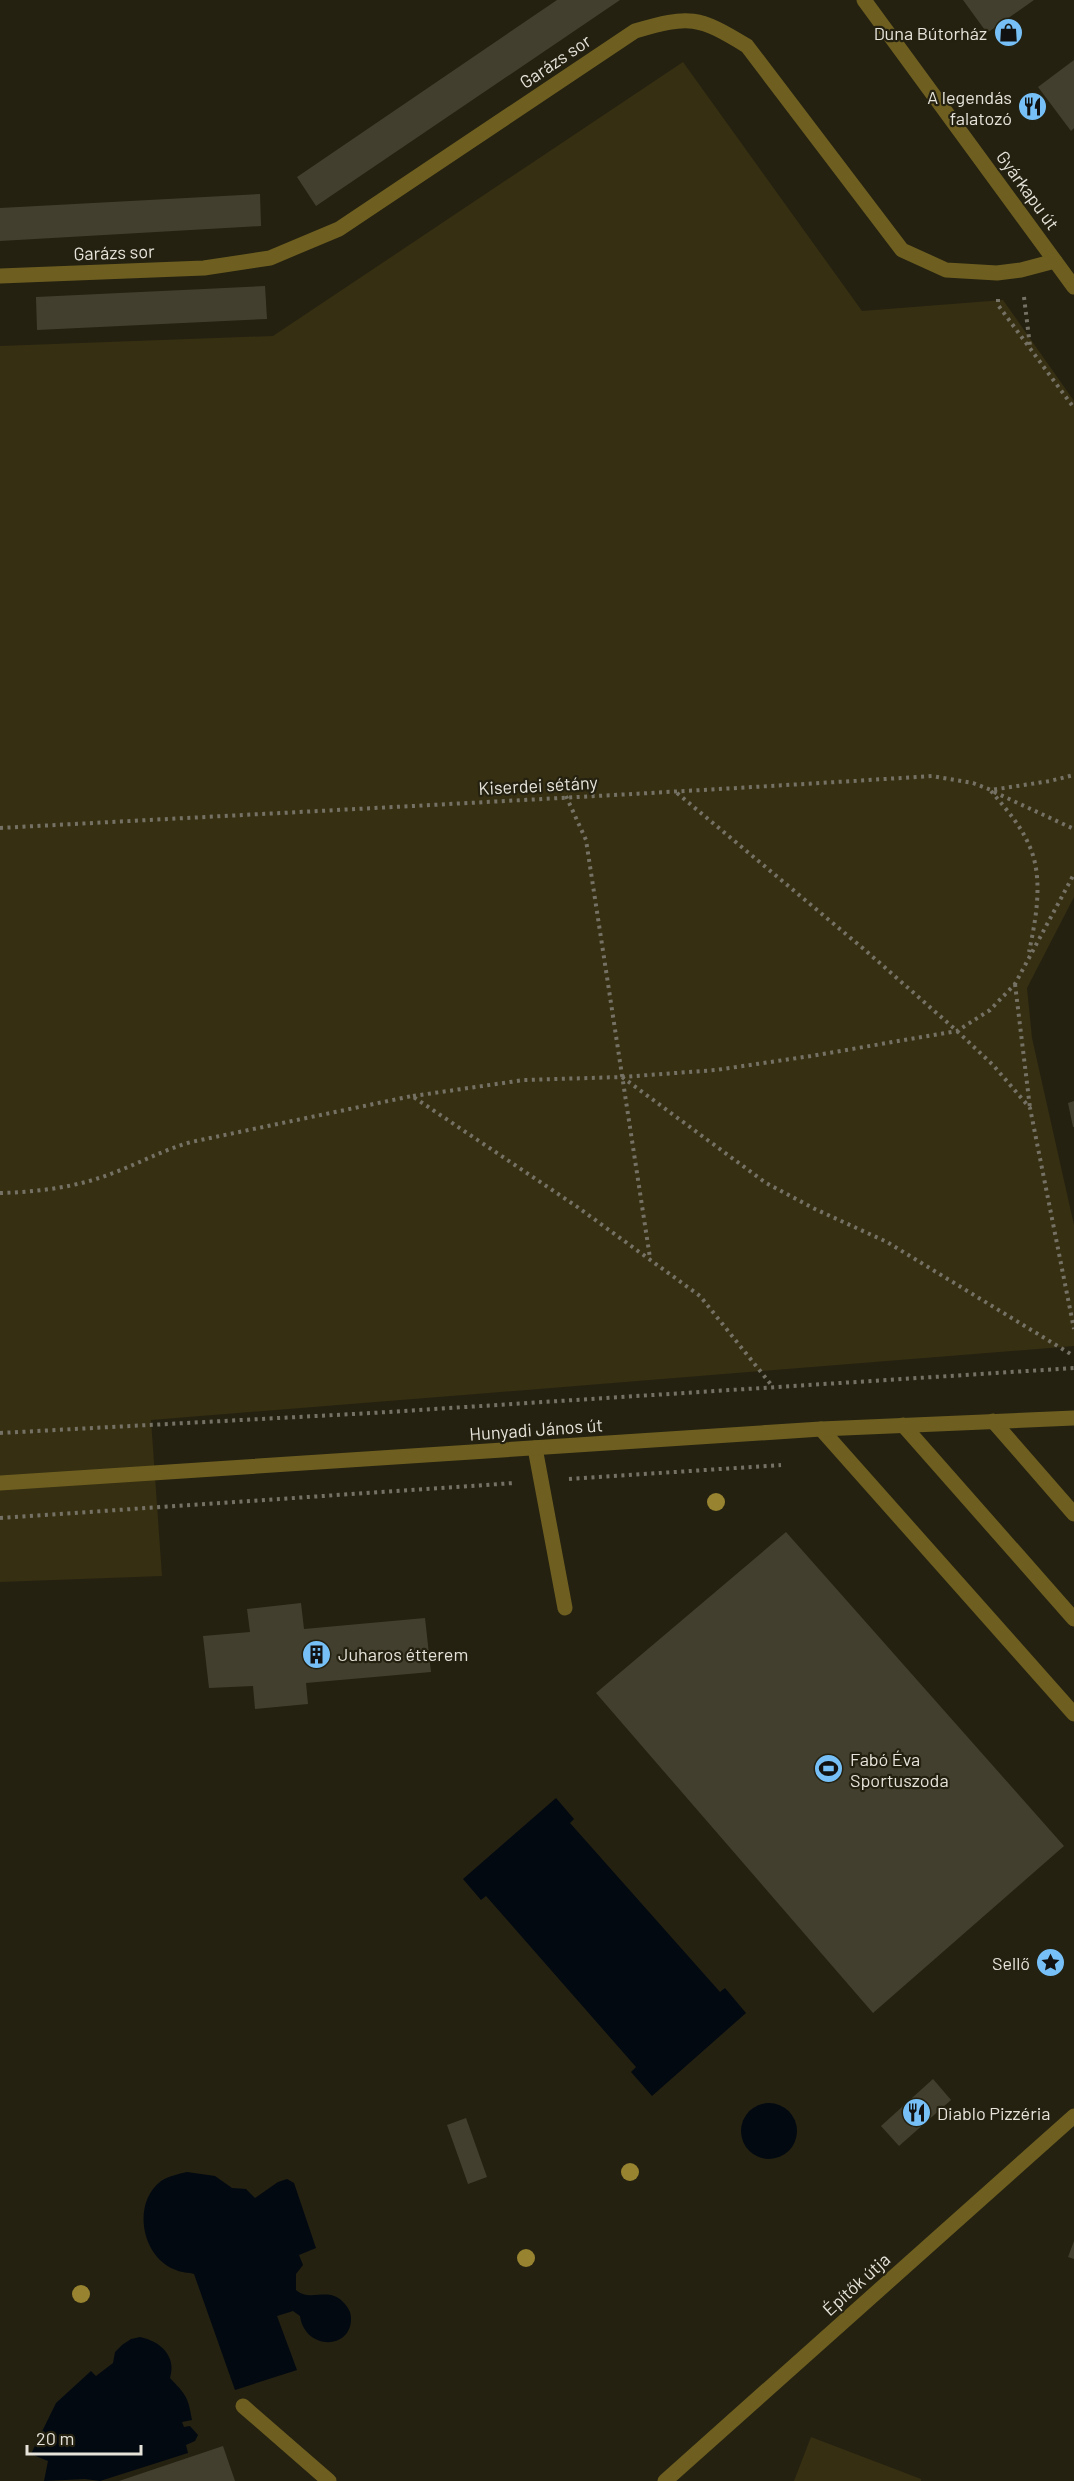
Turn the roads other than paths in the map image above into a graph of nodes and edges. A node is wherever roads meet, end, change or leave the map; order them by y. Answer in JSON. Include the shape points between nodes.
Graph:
{"nodes":[{"id":1,"x":864,"y":0,"type":"edge"},
{"id":2,"x":1055,"y":261,"type":"junction"},
{"id":3,"x":0,"y":276,"type":"edge"},
{"id":4,"x":1074,"y":287,"type":"edge"},
{"id":5,"x":1074,"y":1418,"type":"edge"},
{"id":6,"x":993,"y":1421,"type":"junction"},
{"id":7,"x":903,"y":1425,"type":"junction"},
{"id":8,"x":821,"y":1429,"type":"junction"},
{"id":9,"x":535,"y":1448,"type":"junction"},
{"id":10,"x":0,"y":1483,"type":"edge"},
{"id":11,"x":1071,"y":1508,"type":"edge"},
{"id":12,"x":565,"y":1608,"type":"dead end"},
{"id":13,"x":1074,"y":1619,"type":"edge"},
{"id":14,"x":1074,"y":1714,"type":"edge"},
{"id":15,"x":1072,"y":2121,"type":"edge"},
{"id":16,"x":243,"y":2406,"type":"dead end"},
{"id":17,"x":329,"y":2481,"type":"edge"},
{"id":18,"x":664,"y":2481,"type":"edge"}],
"edges":[{"from":1,"to":2,"type":"street","name":"Gyárkapu út"},
{"from":2,"to":3,"type":"street","name":"Garázs sor","via":[[996,273],[946,270],[902,250],[747,46],[717,28],[692,20],[635,31],[339,229],[270,258],[204,268]]},
{"from":2,"to":4,"type":"street","name":"Gyárkapu út"},
{"from":5,"to":6,"type":"street","name":"Hunyadi János út"},
{"from":6,"to":7,"type":"street","name":"Hunyadi János út"},
{"from":6,"to":11,"type":"street"},
{"from":7,"to":8,"type":"street","name":"Hunyadi János út"},
{"from":7,"to":13,"type":"street"},
{"from":8,"to":9,"type":"street","name":"Hunyadi János út"},
{"from":8,"to":14,"type":"street"},
{"from":9,"to":10,"type":"street","name":"Hunyadi János út"},
{"from":9,"to":12,"type":"street"},
{"from":15,"to":18,"type":"street","name":"Építők útja"},
{"from":16,"to":17,"type":"street"}]}
